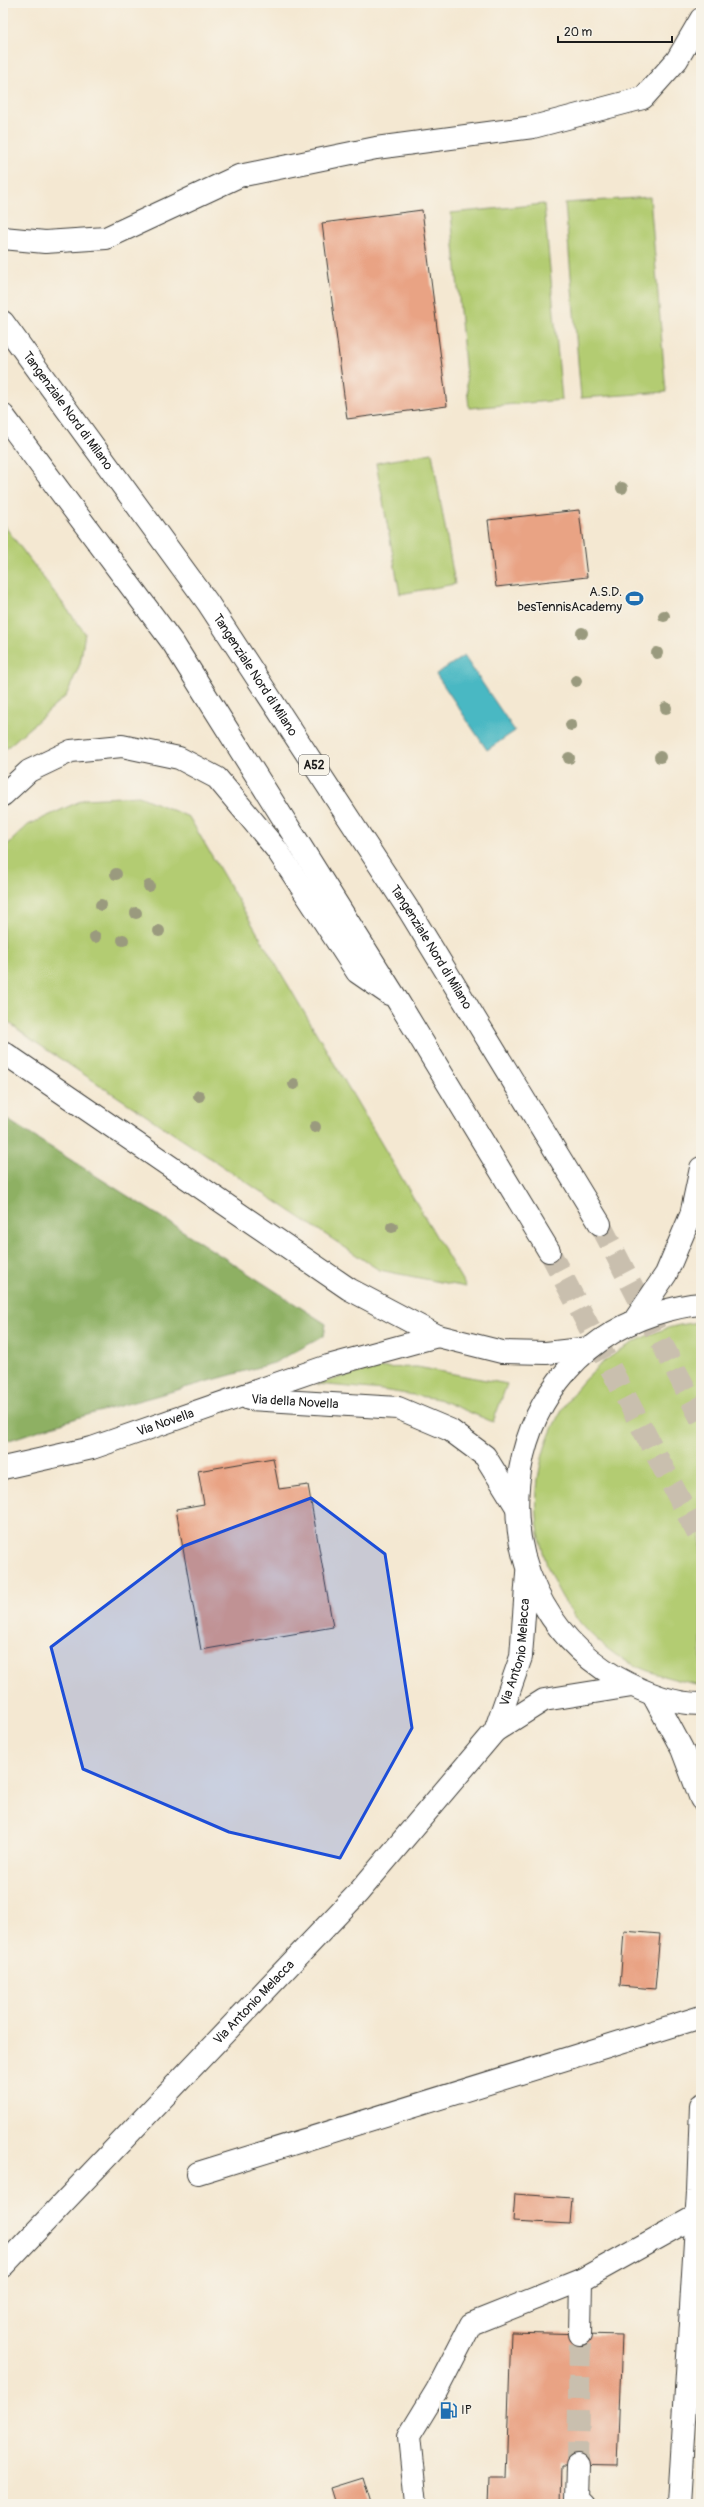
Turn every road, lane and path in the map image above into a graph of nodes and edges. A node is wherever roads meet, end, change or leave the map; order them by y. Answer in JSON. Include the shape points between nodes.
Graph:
{"nodes":[{"id":1,"x":701,"y":18,"type":"edge"},
{"id":2,"x":3,"y":238,"type":"edge"},
{"id":3,"x":3,"y":322,"type":"edge"},
{"id":4,"x":3,"y":415,"type":"edge"},
{"id":5,"x":3,"y":795,"type":"edge"},
{"id":6,"x":396,"y":998,"type":"junction"},
{"id":7,"x":3,"y":1052,"type":"edge"},
{"id":8,"x":701,"y":1168,"type":"edge"},
{"id":9,"x":600,"y":1224,"type":"tunnel mouth"},
{"id":10,"x":550,"y":1251,"type":"tunnel mouth"},
{"id":11,"x":701,"y":1304,"type":"edge"},
{"id":12,"x":634,"y":1321,"type":"junction"},
{"id":13,"x":438,"y":1336,"type":"junction"},
{"id":14,"x":590,"y":1348,"type":"junction"},
{"id":15,"x":240,"y":1398,"type":"junction"},
{"id":16,"x":3,"y":1468,"type":"edge"},
{"id":17,"x":516,"y":1506,"type":"junction"},
{"id":18,"x":528,"y":1572,"type":"junction"},
{"id":19,"x":632,"y":1686,"type":"junction"},
{"id":20,"x":653,"y":1695,"type":"junction"},
{"id":21,"x":701,"y":1704,"type":"edge"},
{"id":22,"x":495,"y":1731,"type":"junction"},
{"id":23,"x":701,"y":1799,"type":"edge"},
{"id":24,"x":701,"y":2018,"type":"edge"},
{"id":25,"x":701,"y":2105,"type":"edge"},
{"id":26,"x":198,"y":2173,"type":"dead end"},
{"id":27,"x":696,"y":2216,"type":"junction"},
{"id":28,"x":3,"y":2266,"type":"edge"},
{"id":29,"x":581,"y":2280,"type":"junction"},
{"id":30,"x":580,"y":2334,"type":"tunnel mouth"},
{"id":31,"x":578,"y":2465,"type":"tunnel mouth"},
{"id":32,"x":416,"y":2504,"type":"edge"},
{"id":33,"x":583,"y":2504,"type":"edge"},
{"id":34,"x":679,"y":2504,"type":"edge"}],
"edges":[{"from":1,"to":2,"type":"main road","via":[[677,60],[643,98],[533,127],[376,148],[239,176],[106,238],[45,242]]},
{"from":3,"to":9,"type":"main road","name":"Tangenziale Nord di Milano","number":"A52","via":[[208,603],[410,912]]},
{"from":4,"to":6,"type":"main road","via":[[173,643]]},
{"from":5,"to":6,"type":"main road","via":[[29,772],[71,751],[122,746],[179,758],[217,778],[277,850],[357,972]]},
{"from":6,"to":10,"type":"main road"},
{"from":7,"to":13,"type":"main road","via":[[349,1289]]},
{"from":8,"to":12,"type":"main road","via":[[691,1215],[666,1274]]},
{"from":11,"to":12,"type":"main road","via":[[684,1305]]},
{"from":12,"to":14,"type":"main road"},
{"from":13,"to":14,"type":"main road","via":[[502,1352],[546,1353]]},
{"from":13,"to":15,"type":"main road","name":"Via della Novella","via":[[328,1366]]},
{"from":14,"to":17,"type":"main road","via":[[565,1372],[547,1396],[529,1432],[519,1469]]},
{"from":15,"to":16,"type":"main road","name":"Via Novella","via":[[92,1448]]},
{"from":15,"to":17,"type":"main road","name":"Via della Novella","via":[[398,1408],[450,1430],[485,1456]]},
{"from":17,"to":18,"type":"main road","via":[[519,1540]]},
{"from":18,"to":19,"type":"main road","via":[[543,1605],[566,1637],[599,1667]]},
{"from":18,"to":22,"type":"main road","name":"Via Antonio Melacca","via":[[521,1657]]},
{"from":19,"to":20,"type":"main road"},
{"from":19,"to":22,"type":"main road","name":"Via Antonio Melacca","via":[[544,1700]]},
{"from":20,"to":21,"type":"main road"},
{"from":20,"to":23,"type":"main road","via":[[682,1749]]},
{"from":22,"to":28,"type":"main road","name":"Via Antonio Melacca","via":[[358,1893]]},
{"from":24,"to":26,"type":"main road"},
{"from":25,"to":27,"type":"main road"},
{"from":27,"to":29,"type":"main road"},
{"from":27,"to":34,"type":"main road"},
{"from":29,"to":30,"type":"main road"},
{"from":29,"to":32,"type":"main road","via":[[471,2324],[437,2390],[409,2436]]},
{"from":31,"to":33,"type":"main road","via":[[577,2498]]}]}
